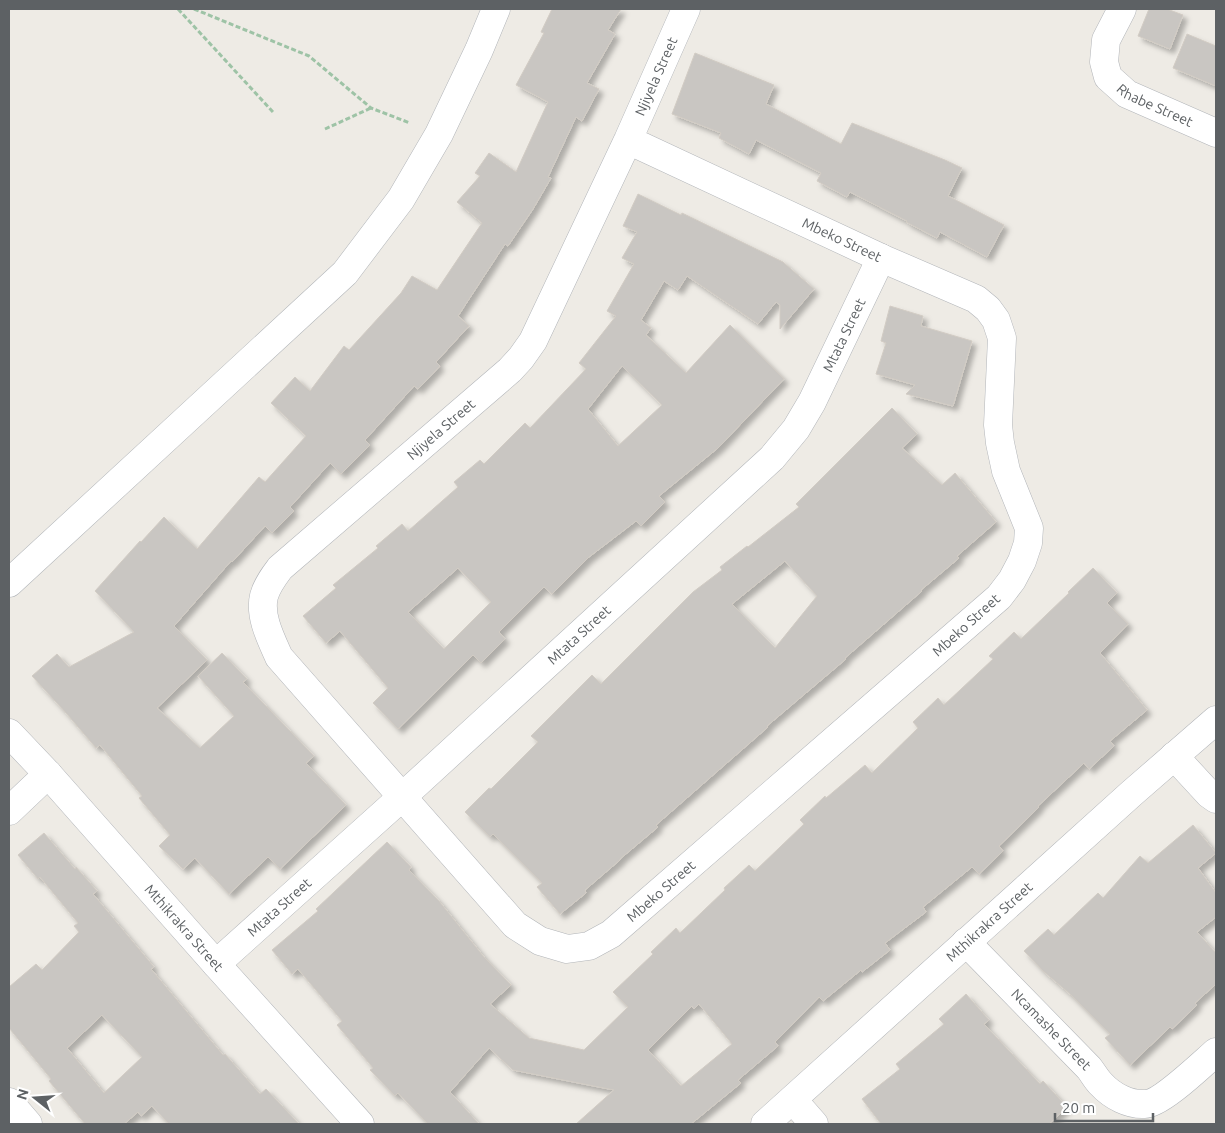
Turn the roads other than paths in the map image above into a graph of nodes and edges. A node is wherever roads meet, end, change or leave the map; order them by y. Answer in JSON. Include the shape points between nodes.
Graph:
{"nodes":[{"id":1,"x":496,"y":9,"type":"edge"},
{"id":2,"x":686,"y":9,"type":"edge"},
{"id":3,"x":1122,"y":9,"type":"edge"},
{"id":4,"x":1216,"y":133,"type":"edge"},
{"id":5,"x":628,"y":140,"type":"junction"},
{"id":6,"x":881,"y":258,"type":"junction"},
{"id":7,"x":9,"y":583,"type":"edge"},
{"id":8,"x":1216,"y":720,"type":"edge"},
{"id":9,"x":9,"y":732,"type":"edge"},
{"id":10,"x":1174,"y":756,"type":"junction"},
{"id":11,"x":48,"y":774,"type":"junction"},
{"id":12,"x":402,"y":797,"type":"junction"},
{"id":13,"x":1216,"y":799,"type":"edge"},
{"id":14,"x":9,"y":811,"type":"edge"},
{"id":15,"x":966,"y":942,"type":"junction"},
{"id":16,"x":216,"y":964,"type":"junction"},
{"id":17,"x":1216,"y":1052,"type":"edge"},
{"id":18,"x":792,"y":1100,"type":"junction"},
{"id":19,"x":9,"y":1102,"type":"edge"},
{"id":20,"x":28,"y":1124,"type":"edge"},
{"id":21,"x":360,"y":1124,"type":"edge"},
{"id":22,"x":765,"y":1124,"type":"edge"},
{"id":23,"x":814,"y":1124,"type":"edge"}],
"edges":[{"from":1,"to":7,"type":"street","via":[[438,134],[401,199],[345,273]]},
{"from":2,"to":5,"type":"street","name":"Njiyela Street"},
{"from":3,"to":4,"type":"street","name":"Rhabe Street","via":[[1106,40],[1104,62],[1108,77],[1126,94]]},
{"from":5,"to":6,"type":"street","name":"Mbeko Street"},
{"from":5,"to":12,"type":"street","name":"Njiyela Street","via":[[533,341],[521,358],[280,568],[264,596],[266,629],[279,657]]},
{"from":6,"to":12,"type":"street","name":"Mtata Street","via":[[812,402],[796,429],[772,458]]},
{"from":6,"to":12,"type":"street","name":"Mbeko Street","via":[[976,299],[996,320],[1002,338],[1000,443],[1006,471],[1029,528],[1022,561],[999,598],[611,934],[589,946],[567,950],[540,941],[515,925]]},
{"from":8,"to":10,"type":"street","name":"Mthikrakra Street"},
{"from":9,"to":11,"type":"street","name":"Mthikrakra Street"},
{"from":10,"to":13,"type":"street"},
{"from":10,"to":15,"type":"street","name":"Mthikrakra Street"},
{"from":11,"to":14,"type":"street"},
{"from":11,"to":16,"type":"street","name":"Mthikrakra Street"},
{"from":12,"to":16,"type":"street","name":"Mtata Street"},
{"from":15,"to":17,"type":"street","name":"Ncamashe Street","via":[[1101,1084],[1127,1102],[1146,1104],[1162,1098]]},
{"from":15,"to":18,"type":"street","name":"Mthikrakra Street"},
{"from":16,"to":21,"type":"street","name":"Mthikrakra Street"},
{"from":18,"to":22,"type":"street","name":"Mthikrakra Street"},
{"from":18,"to":23,"type":"street"},
{"from":19,"to":20,"type":"street"}]}
